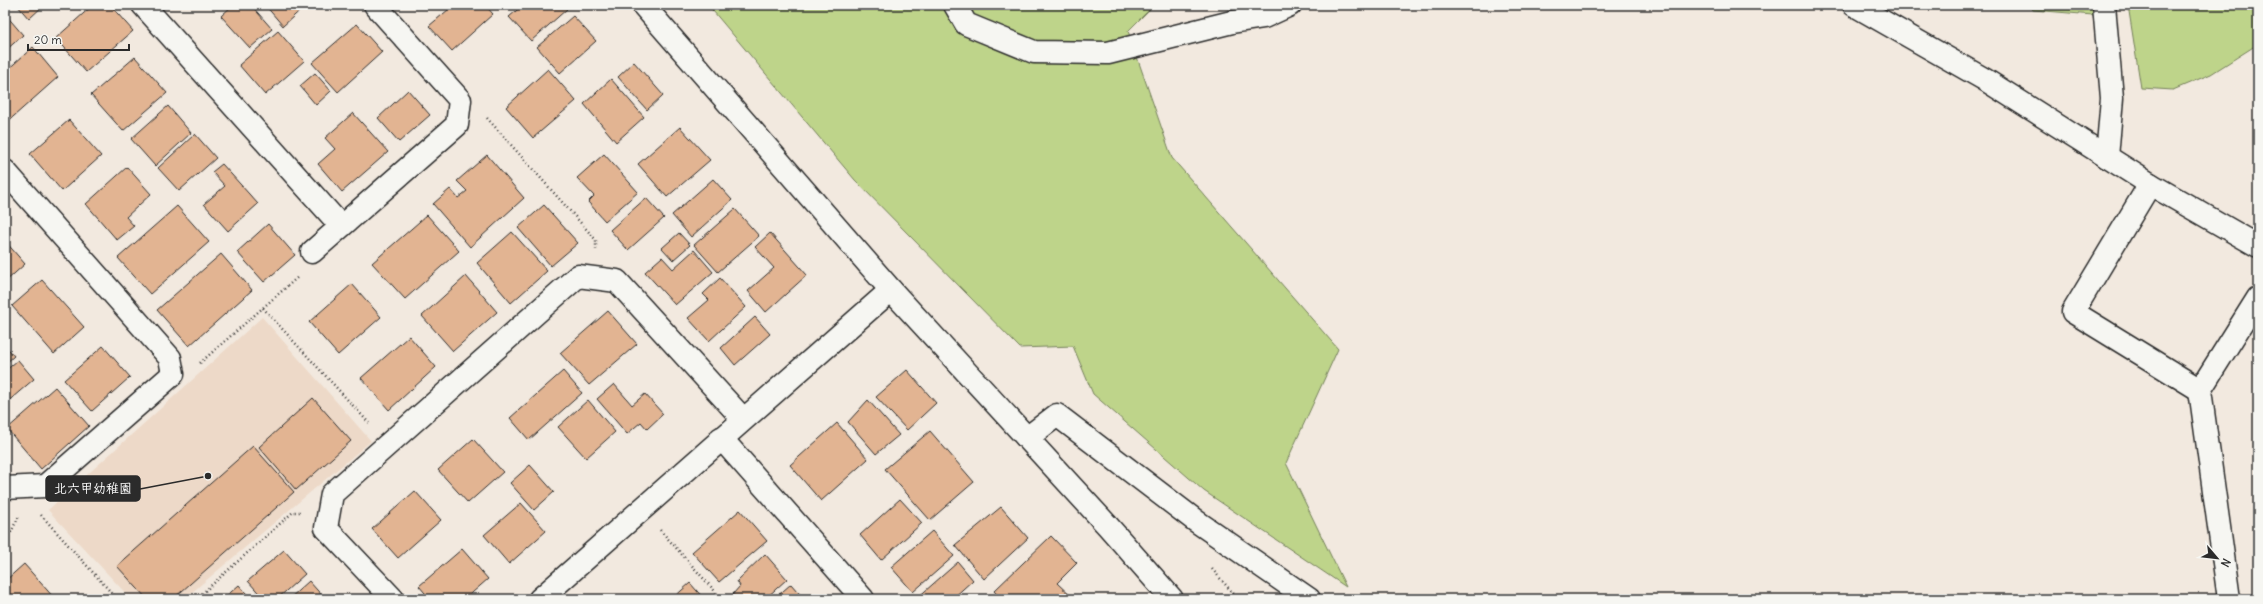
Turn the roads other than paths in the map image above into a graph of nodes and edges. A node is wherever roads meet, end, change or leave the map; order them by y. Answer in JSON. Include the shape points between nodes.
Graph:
{"nodes":[{"id":1,"x":143,"y":5,"type":"edge"},
{"id":2,"x":375,"y":5,"type":"edge"},
{"id":3,"x":643,"y":5,"type":"edge"},
{"id":4,"x":955,"y":5,"type":"edge"},
{"id":5,"x":1290,"y":5,"type":"edge"},
{"id":6,"x":1854,"y":5,"type":"edge"},
{"id":7,"x":2104,"y":5,"type":"edge"},
{"id":8,"x":2107,"y":156,"type":"junction"},
{"id":9,"x":5,"y":171,"type":"edge"},
{"id":10,"x":2150,"y":184,"type":"junction"},
{"id":11,"x":341,"y":226,"type":"junction"},
{"id":12,"x":2258,"y":246,"type":"edge"},
{"id":13,"x":312,"y":252,"type":"road end"},
{"id":14,"x":891,"y":290,"type":"junction"},
{"id":15,"x":2258,"y":298,"type":"edge"},
{"id":16,"x":2200,"y":390,"type":"junction"},
{"id":17,"x":743,"y":419,"type":"junction"},
{"id":18,"x":721,"y":438,"type":"junction"},
{"id":19,"x":1027,"y":438,"type":"junction"},
{"id":20,"x":18,"y":493,"type":"edge"},
{"id":21,"x":393,"y":599,"type":"edge"},
{"id":22,"x":540,"y":599,"type":"edge"},
{"id":23,"x":863,"y":599,"type":"edge"},
{"id":24,"x":1172,"y":599,"type":"edge"},
{"id":25,"x":1309,"y":599,"type":"edge"},
{"id":26,"x":2229,"y":599,"type":"edge"}],
"edges":[{"from":1,"to":11,"type":"street"},
{"from":2,"to":11,"type":"street","via":[[460,100],[457,125]]},
{"from":3,"to":14,"type":"street"},
{"from":4,"to":5,"type":"street","via":[[966,24],[1034,52],[1101,53],[1232,22],[1264,17]]},
{"from":6,"to":8,"type":"street","via":[[1984,79]]},
{"from":7,"to":8,"type":"street","via":[[2112,98]]},
{"from":8,"to":10,"type":"street"},
{"from":9,"to":20,"type":"street","via":[[170,358],[173,374],[45,486]]},
{"from":10,"to":12,"type":"street"},
{"from":10,"to":16,"type":"street","via":[[2073,312]]},
{"from":11,"to":13,"type":"street"},
{"from":14,"to":17,"type":"street"},
{"from":14,"to":19,"type":"street"},
{"from":15,"to":16,"type":"street"},
{"from":16,"to":26,"type":"street"},
{"from":17,"to":18,"type":"street"},
{"from":17,"to":21,"type":"street","via":[[617,281],[578,276],[332,494],[326,528]]},
{"from":18,"to":22,"type":"street"},
{"from":18,"to":23,"type":"street"},
{"from":19,"to":24,"type":"street"},
{"from":19,"to":25,"type":"street","via":[[1057,415],[1196,521]]}]}
